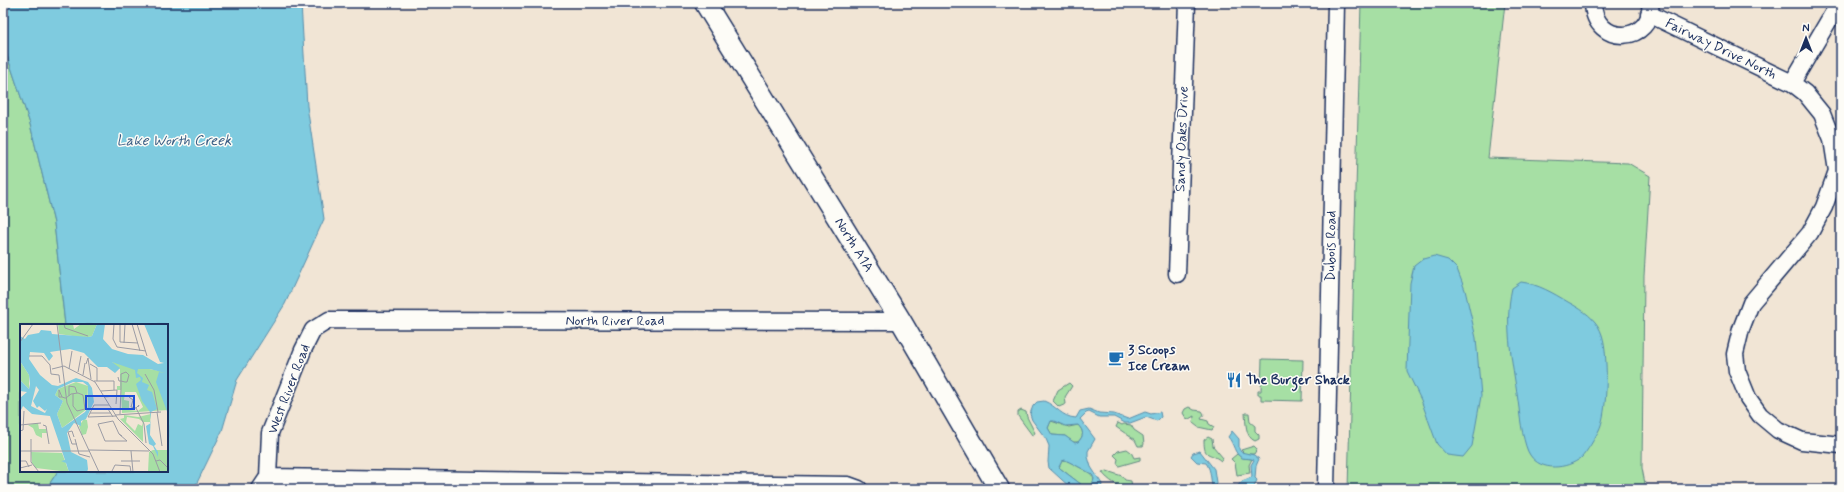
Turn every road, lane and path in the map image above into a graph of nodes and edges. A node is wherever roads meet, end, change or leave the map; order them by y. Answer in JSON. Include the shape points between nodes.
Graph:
{"nodes":[{"id":1,"x":705,"y":3,"type":"edge"},
{"id":2,"x":1187,"y":3,"type":"edge"},
{"id":3,"x":1336,"y":3,"type":"edge"},
{"id":4,"x":1593,"y":3,"type":"edge"},
{"id":5,"x":1839,"y":3,"type":"edge"},
{"id":6,"x":1650,"y":9,"type":"edge"},
{"id":7,"x":1792,"y":83,"type":"junction"},
{"id":8,"x":1177,"y":274,"type":"dead end"},
{"id":9,"x":328,"y":320,"type":"joint"},
{"id":10,"x":901,"y":321,"type":"junction"},
{"id":11,"x":1841,"y":445,"type":"edge"},
{"id":12,"x":264,"y":483,"type":"edge"},
{"id":13,"x":859,"y":489,"type":"edge"},
{"id":14,"x":999,"y":489,"type":"edge"},
{"id":15,"x":1326,"y":489,"type":"edge"}],
"edges":[{"from":1,"to":10,"type":"street","name":"North A1A"},
{"from":2,"to":8,"type":"street","name":"Sandy Oaks Drive"},
{"from":3,"to":15,"type":"street","name":"Dubois Road"},
{"from":4,"to":6,"type":"street","via":[[1595,19],[1601,27],[1623,36],[1632,34],[1645,24]]},
{"from":5,"to":7,"type":"street","name":"Fairway Drive North"},
{"from":6,"to":7,"type":"street","name":"Fairway Drive North"},
{"from":7,"to":11,"type":"street","name":"Fairway Drive North","via":[[1805,93],[1822,114],[1832,139],[1837,171],[1824,207],[1810,233],[1751,303],[1735,354],[1737,371],[1748,398],[1760,415],[1778,430],[1802,442]]},
{"from":9,"to":10,"type":"street","name":"North River Road"},
{"from":9,"to":12,"type":"street","name":"West River Road","via":[[313,330],[306,343],[270,433]]},
{"from":10,"to":14,"type":"street","name":"North A1A"},
{"from":12,"to":13,"type":"street","via":[[848,485]]}]}
